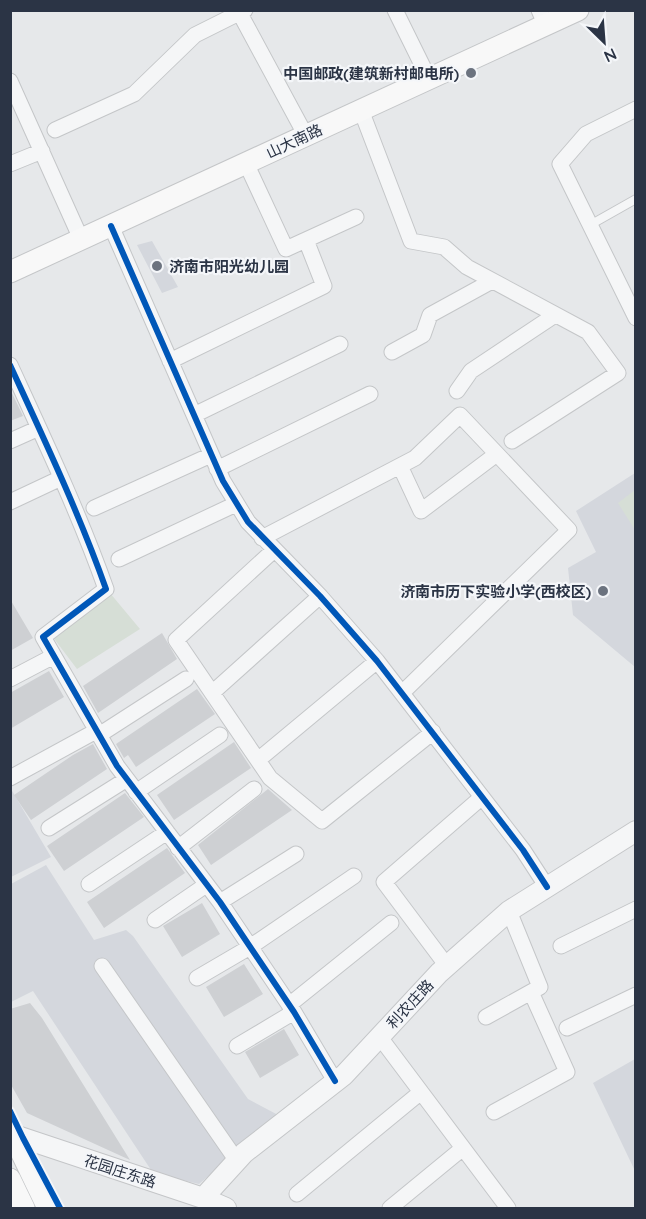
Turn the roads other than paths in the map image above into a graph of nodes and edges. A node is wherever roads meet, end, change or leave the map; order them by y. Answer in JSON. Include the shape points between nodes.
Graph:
{"nodes":[{"id":1,"x":395,"y":10,"type":"edge"},
{"id":2,"x":578,"y":10,"type":"edge"},
{"id":3,"x":241,"y":11,"type":"edge"},
{"id":4,"x":542,"y":18,"type":"edge"},
{"id":5,"x":429,"y":79,"type":"junction"},
{"id":6,"x":10,"y":81,"type":"edge"},
{"id":7,"x":14,"y":98,"type":"edge"},
{"id":8,"x":636,"y":109,"type":"edge"},
{"id":9,"x":361,"y":110,"type":"junction"},
{"id":10,"x":55,"y":130,"type":"dead end"},
{"id":11,"x":306,"y":136,"type":"junction"},
{"id":12,"x":42,"y":151,"type":"junction"},
{"id":13,"x":246,"y":163,"type":"junction"},
{"id":14,"x":10,"y":164,"type":"edge"},
{"id":15,"x":636,"y":199,"type":"edge"},
{"id":16,"x":356,"y":217,"type":"dead end"},
{"id":17,"x":590,"y":225,"type":"junction"},
{"id":18,"x":111,"y":226,"type":"junction"},
{"id":19,"x":81,"y":239,"type":"junction"},
{"id":20,"x":306,"y":240,"type":"junction"},
{"id":21,"x":10,"y":272,"type":"edge"},
{"id":22,"x":492,"y":281,"type":"junction"},
{"id":23,"x":555,"y":315,"type":"junction"},
{"id":24,"x":636,"y":318,"type":"edge"},
{"id":25,"x":340,"y":344,"type":"dead end"},
{"id":26,"x":392,"y":352,"type":"dead end"},
{"id":27,"x":170,"y":361,"type":"junction"},
{"id":28,"x":10,"y":365,"type":"edge"},
{"id":29,"x":457,"y":391,"type":"dead end"},
{"id":30,"x":370,"y":394,"type":"dead end"},
{"id":31,"x":194,"y":416,"type":"junction"},
{"id":32,"x":39,"y":428,"type":"junction"},
{"id":33,"x":10,"y":441,"type":"edge"},
{"id":34,"x":512,"y":441,"type":"dead end"},
{"id":35,"x":494,"y":456,"type":"dead end"},
{"id":36,"x":214,"y":462,"type":"junction"},
{"id":37,"x":400,"y":466,"type":"junction"},
{"id":38,"x":61,"y":478,"type":"junction"},
{"id":39,"x":10,"y":502,"type":"edge"},
{"id":40,"x":236,"y":504,"type":"junction"},
{"id":41,"x":94,"y":508,"type":"dead end"},
{"id":42,"x":262,"y":538,"type":"junction"},
{"id":43,"x":274,"y":550,"type":"junction"},
{"id":44,"x":119,"y":559,"type":"dead end"},
{"id":45,"x":320,"y":596,"type":"junction"},
{"id":46,"x":50,"y":658,"type":"dead end"},
{"id":47,"x":377,"y":661,"type":"junction"},
{"id":48,"x":10,"y":679,"type":"edge"},
{"id":49,"x":186,"y":679,"type":"dead end"},
{"id":50,"x":212,"y":693,"type":"junction"},
{"id":51,"x":402,"y":693,"type":"junction"},
{"id":52,"x":433,"y":732,"type":"junction"},
{"id":53,"x":97,"y":733,"type":"junction"},
{"id":54,"x":220,"y":735,"type":"dead end"},
{"id":55,"x":258,"y":760,"type":"junction"},
{"id":56,"x":10,"y":778,"type":"edge"},
{"id":57,"x":127,"y":779,"type":"junction"},
{"id":58,"x":254,"y":789,"type":"dead end"},
{"id":59,"x":136,"y":792,"type":"junction"},
{"id":60,"x":482,"y":796,"type":"junction"},
{"id":61,"x":49,"y":828,"type":"dead end"},
{"id":62,"x":636,"y":831,"type":"edge"},
{"id":63,"x":167,"y":832,"type":"junction"},
{"id":64,"x":178,"y":848,"type":"junction"},
{"id":65,"x":296,"y":854,"type":"dead end"},
{"id":66,"x":354,"y":876,"type":"dead end"},
{"id":67,"x":89,"y":884,"type":"dead end"},
{"id":68,"x":206,"y":885,"type":"junction"},
{"id":69,"x":547,"y":887,"type":"junction"},
{"id":70,"x":220,"y":902,"type":"junction"},
{"id":71,"x":636,"y":909,"type":"edge"},
{"id":72,"x":509,"y":911,"type":"junction"},
{"id":73,"x":155,"y":920,"type":"dead end"},
{"id":74,"x":392,"y":923,"type":"dead end"},
{"id":75,"x":561,"y":946,"type":"dead end"},
{"id":76,"x":250,"y":947,"type":"junction"},
{"id":77,"x":102,"y":966,"type":"dead end"},
{"id":78,"x":447,"y":966,"type":"junction"},
{"id":79,"x":197,"y":978,"type":"dead end"},
{"id":80,"x":531,"y":992,"type":"junction"},
{"id":81,"x":636,"y":995,"type":"edge"},
{"id":82,"x":291,"y":1008,"type":"junction"},
{"id":83,"x":486,"y":1017,"type":"dead end"},
{"id":84,"x":567,"y":1028,"type":"dead end"},
{"id":85,"x":382,"y":1040,"type":"dead end"},
{"id":86,"x":237,"y":1046,"type":"dead end"},
{"id":87,"x":336,"y":1081,"type":"junction"},
{"id":88,"x":421,"y":1092,"type":"junction"},
{"id":89,"x":494,"y":1113,"type":"dead end"},
{"id":90,"x":12,"y":1132,"type":"edge"},
{"id":91,"x":462,"y":1148,"type":"junction"},
{"id":92,"x":237,"y":1161,"type":"junction"},
{"id":93,"x":10,"y":1179,"type":"edge"},
{"id":94,"x":297,"y":1194,"type":"dead end"},
{"id":95,"x":203,"y":1198,"type":"junction"},
{"id":96,"x":24,"y":1209,"type":"edge"},
{"id":97,"x":48,"y":1209,"type":"edge"},
{"id":98,"x":226,"y":1209,"type":"edge"},
{"id":99,"x":390,"y":1209,"type":"edge"},
{"id":100,"x":508,"y":1209,"type":"edge"}],
"edges":[{"from":1,"to":5,"type":"street"},
{"from":2,"to":4,"type":"main road","name":"山大南路"},
{"from":3,"to":10,"type":"street","via":[[195,35],[134,94]]},
{"from":3,"to":11,"type":"street"},
{"from":4,"to":5,"type":"main road","name":"山大南路"},
{"from":5,"to":9,"type":"main road","name":"山大南路"},
{"from":6,"to":7,"type":"street"},
{"from":7,"to":12,"type":"street"},
{"from":8,"to":17,"type":"street","via":[[586,134],[560,164]]},
{"from":9,"to":11,"type":"main road","name":"山大南路"},
{"from":9,"to":22,"type":"street","via":[[411,241],[444,247],[467,267]]},
{"from":11,"to":13,"type":"main road","name":"山大南路"},
{"from":12,"to":14,"type":"street"},
{"from":12,"to":19,"type":"street"},
{"from":13,"to":18,"type":"main road","name":"山大南路"},
{"from":13,"to":20,"type":"street","via":[[286,249]]},
{"from":15,"to":17,"type":"lane"},
{"from":16,"to":20,"type":"street"},
{"from":17,"to":24,"type":"street"},
{"from":18,"to":19,"type":"main road","name":"山大南路"},
{"from":18,"to":27,"type":"street"},
{"from":19,"to":21,"type":"main road","name":"山大南路"},
{"from":20,"to":27,"type":"street","via":[[324,286]]},
{"from":22,"to":23,"type":"street"},
{"from":22,"to":26,"type":"street","via":[[430,315],[423,335]]},
{"from":23,"to":29,"type":"street","via":[[471,371]]},
{"from":23,"to":34,"type":"street","via":[[588,332],[618,373]]},
{"from":25,"to":31,"type":"street"},
{"from":27,"to":31,"type":"street"},
{"from":28,"to":32,"type":"street"},
{"from":30,"to":36,"type":"street"},
{"from":31,"to":36,"type":"street"},
{"from":32,"to":33,"type":"street"},
{"from":32,"to":38,"type":"street"},
{"from":35,"to":37,"type":"street","via":[[421,511]]},
{"from":36,"to":40,"type":"street"},
{"from":36,"to":41,"type":"street"},
{"from":37,"to":42,"type":"street"},
{"from":37,"to":51,"type":"street","via":[[415,458],[460,415],[570,530]]},
{"from":38,"to":39,"type":"street"},
{"from":38,"to":53,"type":"street","via":[[106,589],[43,637]]},
{"from":40,"to":42,"type":"street"},
{"from":40,"to":44,"type":"street"},
{"from":42,"to":43,"type":"street"},
{"from":43,"to":45,"type":"street"},
{"from":43,"to":50,"type":"street","via":[[176,640]]},
{"from":45,"to":47,"type":"street"},
{"from":45,"to":50,"type":"street"},
{"from":46,"to":48,"type":"street"},
{"from":47,"to":51,"type":"street"},
{"from":47,"to":55,"type":"street"},
{"from":49,"to":53,"type":"street"},
{"from":50,"to":55,"type":"street"},
{"from":51,"to":52,"type":"street"},
{"from":52,"to":55,"type":"street","via":[[322,821],[270,778]]},
{"from":52,"to":60,"type":"street"},
{"from":53,"to":56,"type":"street"},
{"from":53,"to":57,"type":"street"},
{"from":54,"to":59,"type":"street"},
{"from":57,"to":59,"type":"street"},
{"from":57,"to":61,"type":"street"},
{"from":58,"to":64,"type":"street"},
{"from":59,"to":63,"type":"street"},
{"from":60,"to":69,"type":"street"},
{"from":60,"to":78,"type":"street","via":[[384,882]]},
{"from":62,"to":69,"type":"street","name":"利农庄路"},
{"from":63,"to":64,"type":"street"},
{"from":63,"to":67,"type":"street"},
{"from":64,"to":68,"type":"street"},
{"from":65,"to":70,"type":"street"},
{"from":66,"to":76,"type":"street"},
{"from":68,"to":70,"type":"street"},
{"from":68,"to":73,"type":"street"},
{"from":69,"to":72,"type":"street","name":"利农庄路"},
{"from":70,"to":76,"type":"street"},
{"from":71,"to":75,"type":"street"},
{"from":72,"to":78,"type":"street","name":"利农庄路"},
{"from":72,"to":80,"type":"street","via":[[540,987]]},
{"from":74,"to":82,"type":"street"},
{"from":76,"to":79,"type":"street"},
{"from":76,"to":82,"type":"street"},
{"from":77,"to":92,"type":"street"},
{"from":78,"to":87,"type":"street","name":"利农庄路"},
{"from":80,"to":83,"type":"street"},
{"from":80,"to":89,"type":"street","via":[[567,1072]]},
{"from":81,"to":84,"type":"street"},
{"from":82,"to":86,"type":"street"},
{"from":82,"to":87,"type":"street"},
{"from":85,"to":88,"type":"street"},
{"from":87,"to":92,"type":"street","name":"利农庄路"},
{"from":88,"to":91,"type":"street"},
{"from":88,"to":94,"type":"street"},
{"from":90,"to":95,"type":"street","name":"花园庄东路"},
{"from":90,"to":97,"type":"main road"},
{"from":91,"to":99,"type":"street"},
{"from":91,"to":100,"type":"street"},
{"from":92,"to":95,"type":"street","name":"利农庄路"},
{"from":93,"to":96,"type":"main road"},
{"from":95,"to":98,"type":"street","name":"花园庄东路"}]}
